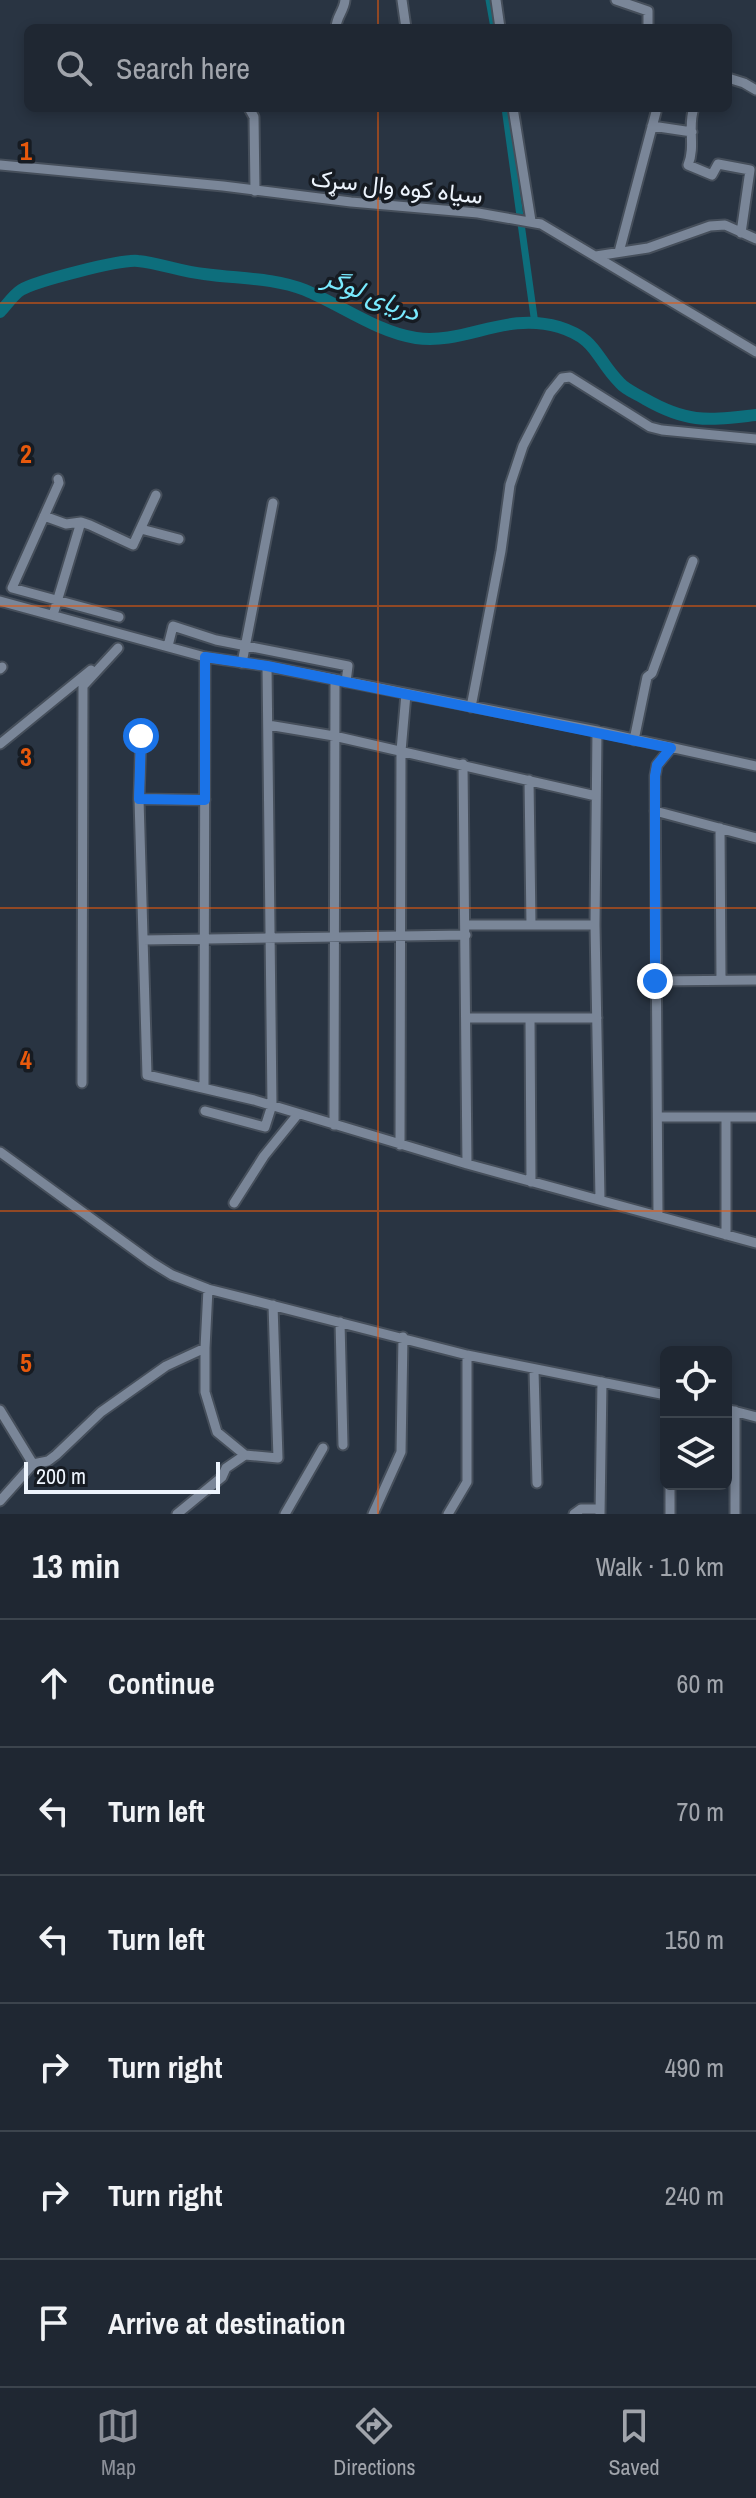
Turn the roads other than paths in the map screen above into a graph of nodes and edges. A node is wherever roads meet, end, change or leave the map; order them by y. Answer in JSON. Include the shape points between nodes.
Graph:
{"nodes":[{"id":1,"x":345,"y":0,"type":"edge"},
{"id":2,"x":402,"y":0,"type":"edge"},
{"id":3,"x":496,"y":0,"type":"edge"},
{"id":4,"x":616,"y":0,"type":"edge"},
{"id":5,"x":336,"y":24,"type":"edge"},
{"id":6,"x":405,"y":24,"type":"edge"},
{"id":7,"x":499,"y":24,"type":"edge"},
{"id":8,"x":648,"y":24,"type":"edge"},
{"id":9,"x":732,"y":79,"type":"edge"},
{"id":10,"x":756,"y":90,"type":"edge"},
{"id":11,"x":251,"y":112,"type":"edge"},
{"id":12,"x":513,"y":112,"type":"edge"},
{"id":13,"x":656,"y":112,"type":"dead end"},
{"id":14,"x":693,"y":112,"type":"edge"},
{"id":15,"x":652,"y":126,"type":"junction"},
{"id":16,"x":692,"y":132,"type":"junction"},
{"id":17,"x":0,"y":165,"type":"edge"},
{"id":18,"x":255,"y":191,"type":"junction"},
{"id":19,"x":525,"y":221,"type":"junction"},
{"id":20,"x":741,"y":233,"type":"junction"},
{"id":21,"x":756,"y":239,"type":"edge"},
{"id":22,"x":619,"y":252,"type":"junction"},
{"id":23,"x":596,"y":256,"type":"junction"},
{"id":24,"x":756,"y":352,"type":"edge"},
{"id":25,"x":756,"y":439,"type":"edge"},
{"id":26,"x":58,"y":479,"type":"dead end"},
{"id":27,"x":156,"y":495,"type":"dead end"},
{"id":28,"x":273,"y":503,"type":"dead end"},
{"id":29,"x":44,"y":516,"type":"junction"},
{"id":30,"x":81,"y":522,"type":"junction"},
{"id":31,"x":141,"y":529,"type":"junction"},
{"id":32,"x":179,"y":539,"type":"dead end"},
{"id":33,"x":693,"y":561,"type":"dead end"},
{"id":34,"x":0,"y":601,"type":"edge"},
{"id":35,"x":57,"y":601,"type":"junction"},
{"id":36,"x":53,"y":615,"type":"junction"},
{"id":37,"x":119,"y":617,"type":"dead end"},
{"id":38,"x":128,"y":635,"type":"junction"},
{"id":39,"x":168,"y":646,"type":"junction"},
{"id":40,"x":244,"y":646,"type":"junction"},
{"id":41,"x":118,"y":648,"type":"junction"},
{"id":42,"x":205,"y":657,"type":"junction"},
{"id":43,"x":242,"y":663,"type":"junction"},
{"id":44,"x":267,"y":666,"type":"junction"},
{"id":45,"x":335,"y":680,"type":"junction"},
{"id":46,"x":346,"y":682,"type":"junction"},
{"id":47,"x":406,"y":694,"type":"junction"},
{"id":48,"x":473,"y":701,"type":"junction"},
{"id":49,"x":268,"y":725,"type":"junction"},
{"id":50,"x":597,"y":731,"type":"junction"},
{"id":51,"x":141,"y":736,"type":"dead end"},
{"id":52,"x":334,"y":736,"type":"junction"},
{"id":53,"x":635,"y":738,"type":"junction"},
{"id":54,"x":0,"y":744,"type":"edge"},
{"id":55,"x":671,"y":748,"type":"junction"},
{"id":56,"x":401,"y":751,"type":"junction"},
{"id":57,"x":463,"y":764,"type":"junction"},
{"id":58,"x":756,"y":766,"type":"edge"},
{"id":59,"x":529,"y":780,"type":"junction"},
{"id":60,"x":596,"y":796,"type":"junction"},
{"id":61,"x":139,"y":799,"type":"junction"},
{"id":62,"x":205,"y":800,"type":"junction"},
{"id":63,"x":655,"y":811,"type":"junction"},
{"id":64,"x":720,"y":828,"type":"junction"},
{"id":65,"x":756,"y":838,"type":"edge"},
{"id":66,"x":531,"y":925,"type":"junction"},
{"id":67,"x":595,"y":925,"type":"junction"},
{"id":68,"x":466,"y":930,"type":"junction"},
{"id":69,"x":334,"y":937,"type":"junction"},
{"id":70,"x":401,"y":937,"type":"junction"},
{"id":71,"x":270,"y":939,"type":"junction"},
{"id":72,"x":143,"y":940,"type":"junction"},
{"id":73,"x":204,"y":940,"type":"junction"},
{"id":74,"x":721,"y":980,"type":"junction"},
{"id":75,"x":756,"y":980,"type":"edge"},
{"id":76,"x":655,"y":981,"type":"junction"},
{"id":77,"x":467,"y":1018,"type":"junction"},
{"id":78,"x":530,"y":1018,"type":"junction"},
{"id":79,"x":597,"y":1018,"type":"junction"},
{"id":80,"x":82,"y":1083,"type":"dead end"},
{"id":81,"x":204,"y":1087,"type":"junction"},
{"id":82,"x":272,"y":1105,"type":"junction"},
{"id":83,"x":205,"y":1111,"type":"dead end"},
{"id":84,"x":298,"y":1114,"type":"junction"},
{"id":85,"x":658,"y":1117,"type":"junction"},
{"id":86,"x":726,"y":1117,"type":"junction"},
{"id":87,"x":756,"y":1117,"type":"edge"},
{"id":88,"x":334,"y":1125,"type":"junction"},
{"id":89,"x":400,"y":1145,"type":"junction"},
{"id":90,"x":0,"y":1152,"type":"edge"},
{"id":91,"x":467,"y":1164,"type":"junction"},
{"id":92,"x":531,"y":1182,"type":"junction"},
{"id":93,"x":600,"y":1199,"type":"junction"},
{"id":94,"x":234,"y":1203,"type":"dead end"},
{"id":95,"x":658,"y":1215,"type":"junction"},
{"id":96,"x":726,"y":1235,"type":"junction"},
{"id":97,"x":756,"y":1243,"type":"edge"},
{"id":98,"x":208,"y":1289,"type":"junction"},
{"id":99,"x":273,"y":1305,"type":"junction"},
{"id":100,"x":340,"y":1322,"type":"junction"},
{"id":101,"x":403,"y":1337,"type":"junction"},
{"id":102,"x":205,"y":1348,"type":"junction"},
{"id":103,"x":467,"y":1355,"type":"junction"},
{"id":104,"x":534,"y":1370,"type":"junction"},
{"id":105,"x":602,"y":1382,"type":"junction"},
{"id":106,"x":660,"y":1394,"type":"edge"},
{"id":107,"x":0,"y":1410,"type":"edge"},
{"id":108,"x":732,"y":1411,"type":"edge"},
{"id":109,"x":756,"y":1417,"type":"edge"},
{"id":110,"x":730,"y":1418,"type":"edge"},
{"id":111,"x":343,"y":1445,"type":"dead end"},
{"id":112,"x":323,"y":1448,"type":"dead end"},
{"id":113,"x":245,"y":1455,"type":"junction"},
{"id":114,"x":33,"y":1464,"type":"junction"},
{"id":115,"x":537,"y":1483,"type":"dead end"},
{"id":116,"x":670,"y":1490,"type":"edge"},
{"id":117,"x":0,"y":1501,"type":"edge"},
{"id":118,"x":600,"y":1511,"type":"edge"},
{"id":119,"x":177,"y":1514,"type":"edge"},
{"id":120,"x":285,"y":1514,"type":"edge"},
{"id":121,"x":373,"y":1514,"type":"edge"},
{"id":122,"x":448,"y":1514,"type":"edge"},
{"id":123,"x":574,"y":1514,"type":"edge"},
{"id":124,"x":670,"y":1514,"type":"edge"},
{"id":125,"x":735,"y":1514,"type":"edge"}],
"edges":[{"from":1,"to":5,"type":"street"},
{"from":2,"to":6,"type":"street"},
{"from":3,"to":7,"type":"street"},
{"from":4,"to":8,"type":"street","via":[[648,11]]},
{"from":9,"to":10,"type":"street"},
{"from":11,"to":18,"type":"street"},
{"from":12,"to":19,"type":"street"},
{"from":13,"to":15,"type":"street"},
{"from":14,"to":16,"type":"street"},
{"from":15,"to":16,"type":"street"},
{"from":15,"to":22,"type":"street"},
{"from":16,"to":20,"type":"street","via":[[688,165],[712,175],[718,164],[750,170]]},
{"from":17,"to":18,"type":"street","name":"سیاه کوه وال سړک"},
{"from":18,"to":19,"type":"street","name":"سیاه کوه وال سړک"},
{"from":19,"to":23,"type":"street","name":"سیاه کوه وال سړک","via":[[550,227]]},
{"from":20,"to":21,"type":"street"},
{"from":20,"to":22,"type":"street","via":[[725,225],[710,226],[648,248]]},
{"from":22,"to":23,"type":"street"},
{"from":23,"to":24,"type":"street","name":"سیاه کوه وال سړک"},
{"from":25,"to":48,"type":"street","via":[[662,430],[570,377],[562,378],[523,446],[510,485]]},
{"from":26,"to":29,"type":"street"},
{"from":27,"to":31,"type":"street"},
{"from":28,"to":40,"type":"street"},
{"from":29,"to":30,"type":"street","via":[[66,524]]},
{"from":29,"to":35,"type":"street","via":[[12,588]]},
{"from":30,"to":31,"type":"street","via":[[133,545]]},
{"from":30,"to":35,"type":"street"},
{"from":31,"to":32,"type":"street"},
{"from":33,"to":53,"type":"street","via":[[647,677]]},
{"from":34,"to":36,"type":"street"},
{"from":35,"to":36,"type":"street"},
{"from":35,"to":37,"type":"street"},
{"from":36,"to":38,"type":"street"},
{"from":38,"to":39,"type":"street"},
{"from":38,"to":41,"type":"street"},
{"from":39,"to":40,"type":"street","via":[[173,626]]},
{"from":39,"to":42,"type":"street"},
{"from":40,"to":43,"type":"street"},
{"from":40,"to":46,"type":"street","via":[[348,666]]},
{"from":41,"to":54,"type":"street"},
{"from":41,"to":80,"type":"street","via":[[83,686]]},
{"from":42,"to":43,"type":"street"},
{"from":42,"to":62,"type":"street"},
{"from":43,"to":44,"type":"street"},
{"from":44,"to":45,"type":"street"},
{"from":44,"to":49,"type":"street"},
{"from":45,"to":46,"type":"street"},
{"from":45,"to":52,"type":"street"},
{"from":46,"to":47,"type":"street"},
{"from":47,"to":48,"type":"street"},
{"from":47,"to":56,"type":"street"},
{"from":48,"to":50,"type":"street"},
{"from":49,"to":52,"type":"street"},
{"from":49,"to":71,"type":"street"},
{"from":50,"to":53,"type":"street"},
{"from":50,"to":60,"type":"street"},
{"from":51,"to":61,"type":"street"},
{"from":52,"to":56,"type":"street"},
{"from":52,"to":69,"type":"street"},
{"from":53,"to":55,"type":"street"},
{"from":55,"to":58,"type":"street"},
{"from":55,"to":63,"type":"street","via":[[657,765]]},
{"from":56,"to":57,"type":"street"},
{"from":56,"to":70,"type":"street"},
{"from":57,"to":59,"type":"street"},
{"from":57,"to":68,"type":"street"},
{"from":59,"to":60,"type":"street"},
{"from":59,"to":66,"type":"street"},
{"from":60,"to":67,"type":"street"},
{"from":61,"to":62,"type":"street"},
{"from":61,"to":72,"type":"street"},
{"from":62,"to":73,"type":"street"},
{"from":63,"to":64,"type":"street"},
{"from":63,"to":76,"type":"street"},
{"from":64,"to":65,"type":"street"},
{"from":64,"to":74,"type":"street"},
{"from":66,"to":67,"type":"street"},
{"from":66,"to":68,"type":"street"},
{"from":67,"to":79,"type":"street"},
{"from":68,"to":70,"type":"street"},
{"from":68,"to":77,"type":"street"},
{"from":69,"to":70,"type":"street"},
{"from":69,"to":71,"type":"street"},
{"from":69,"to":88,"type":"street"},
{"from":70,"to":89,"type":"street"},
{"from":71,"to":73,"type":"street"},
{"from":71,"to":82,"type":"street"},
{"from":72,"to":73,"type":"street"},
{"from":72,"to":81,"type":"street","via":[[147,1075]]},
{"from":73,"to":81,"type":"street"},
{"from":74,"to":75,"type":"street"},
{"from":74,"to":76,"type":"street"},
{"from":76,"to":85,"type":"street"},
{"from":77,"to":78,"type":"street"},
{"from":77,"to":91,"type":"street"},
{"from":78,"to":79,"type":"street"},
{"from":78,"to":92,"type":"street"},
{"from":79,"to":93,"type":"street"},
{"from":81,"to":82,"type":"street"},
{"from":82,"to":83,"type":"street","via":[[265,1127]]},
{"from":82,"to":84,"type":"street"},
{"from":84,"to":88,"type":"street"},
{"from":84,"to":94,"type":"street"},
{"from":85,"to":86,"type":"street"},
{"from":85,"to":95,"type":"street"},
{"from":86,"to":87,"type":"street"},
{"from":86,"to":96,"type":"street"},
{"from":88,"to":89,"type":"street"},
{"from":89,"to":91,"type":"street"},
{"from":90,"to":98,"type":"street","via":[[151,1262]]},
{"from":91,"to":92,"type":"street"},
{"from":92,"to":93,"type":"street"},
{"from":93,"to":95,"type":"street"},
{"from":95,"to":96,"type":"street"},
{"from":96,"to":97,"type":"street"},
{"from":98,"to":99,"type":"street"},
{"from":98,"to":102,"type":"street"},
{"from":99,"to":100,"type":"street"},
{"from":99,"to":113,"type":"street","via":[[278,1458]]},
{"from":100,"to":101,"type":"street"},
{"from":100,"to":111,"type":"street"},
{"from":101,"to":103,"type":"street"},
{"from":101,"to":121,"type":"street","via":[[401,1452]]},
{"from":102,"to":113,"type":"street","via":[[205,1392],[213,1424]]},
{"from":102,"to":114,"type":"street","via":[[144,1380],[48,1461]]},
{"from":103,"to":104,"type":"street"},
{"from":103,"to":122,"type":"street","via":[[467,1482]]},
{"from":104,"to":105,"type":"street"},
{"from":104,"to":115,"type":"street"},
{"from":105,"to":106,"type":"street"},
{"from":105,"to":118,"type":"street"},
{"from":107,"to":114,"type":"street"},
{"from":108,"to":109,"type":"street"},
{"from":110,"to":125,"type":"street"},
{"from":112,"to":120,"type":"street"},
{"from":113,"to":119,"type":"street"},
{"from":114,"to":117,"type":"street"},
{"from":116,"to":124,"type":"street"},
{"from":118,"to":123,"type":"street","via":[[581,1509]]}]}
